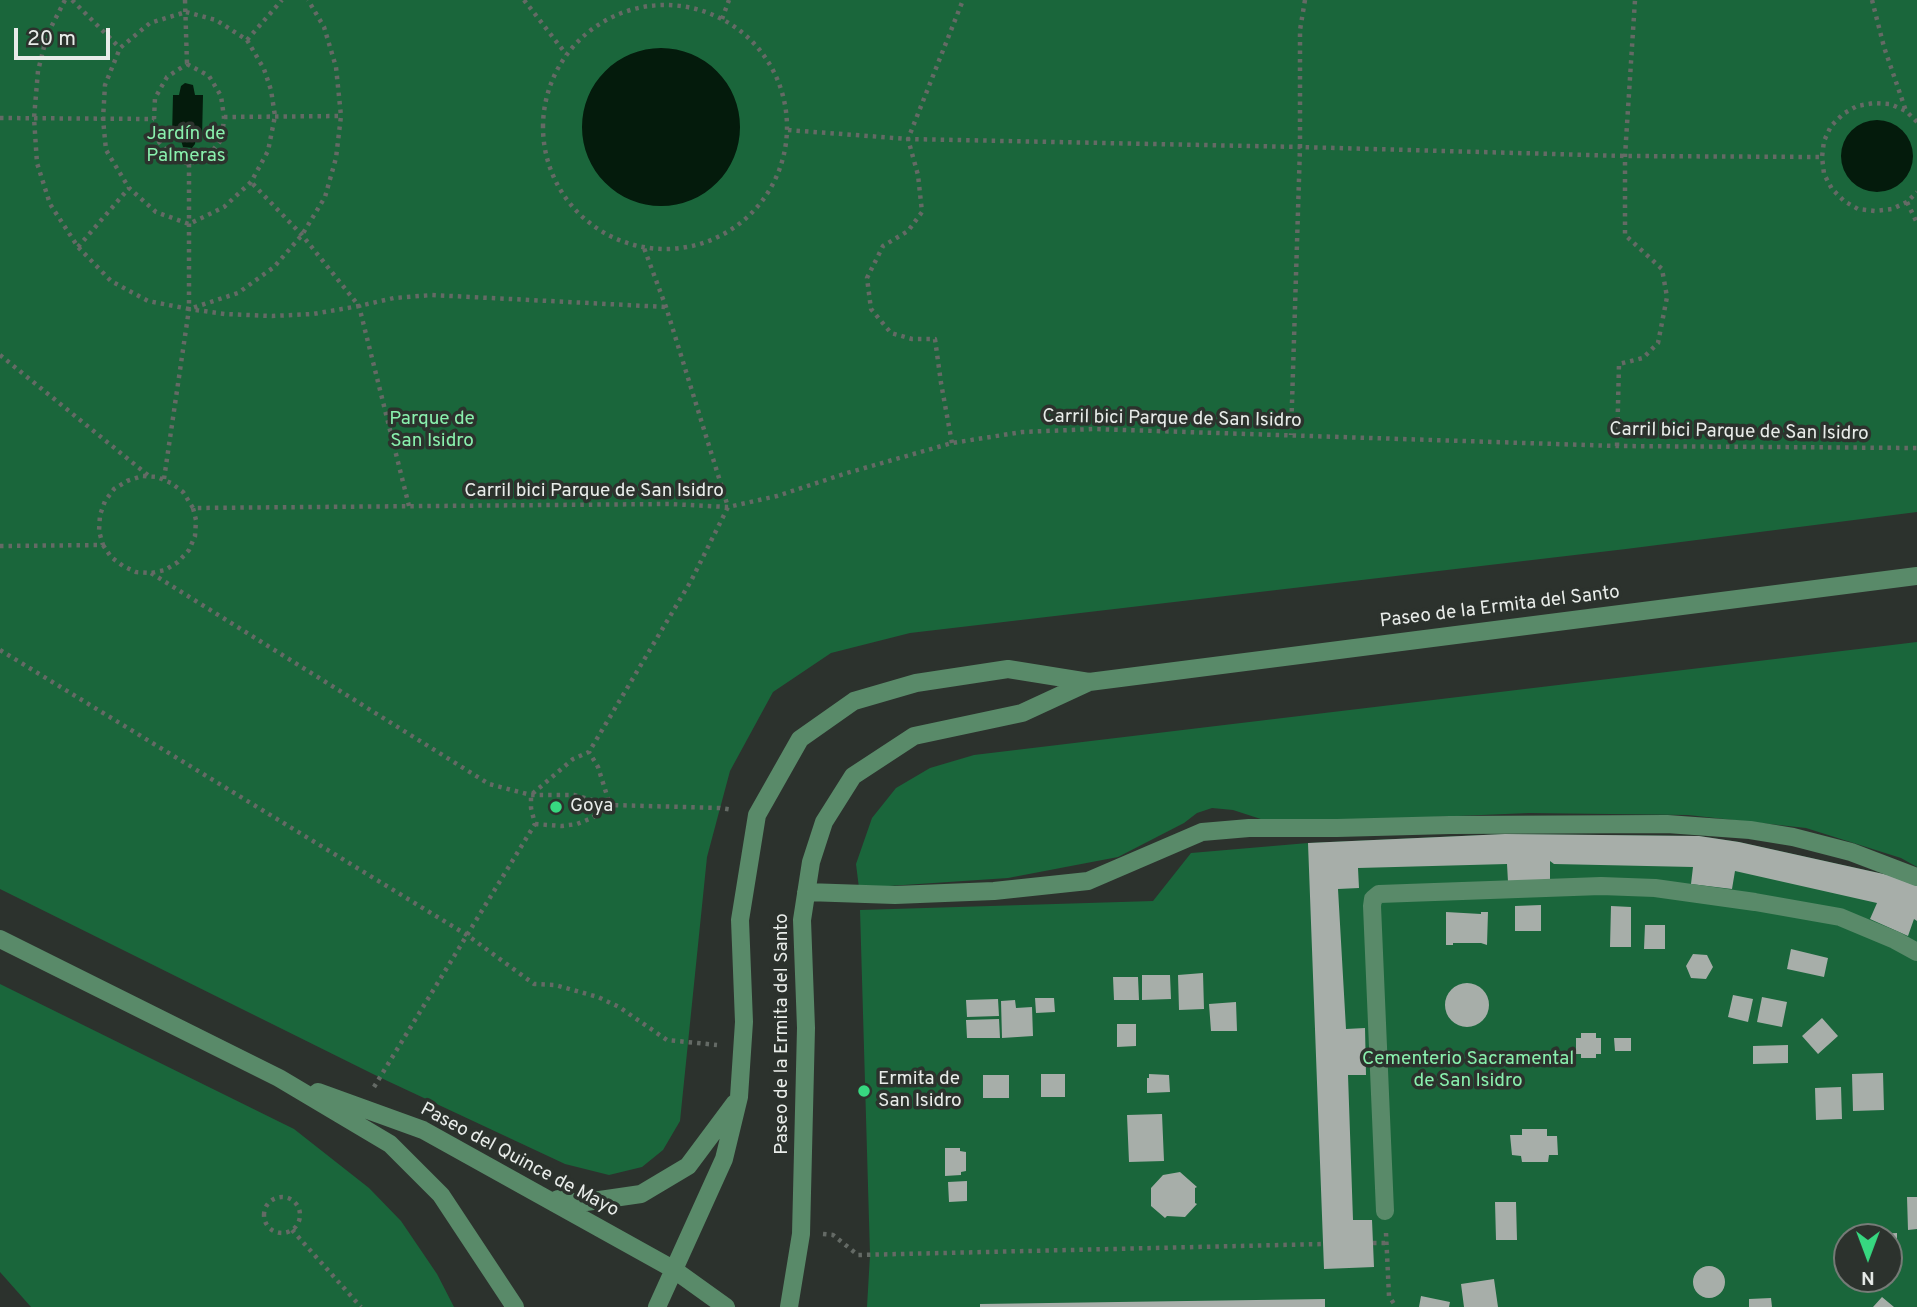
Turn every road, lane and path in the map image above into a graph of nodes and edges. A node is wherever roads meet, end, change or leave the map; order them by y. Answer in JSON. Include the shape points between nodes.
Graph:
{"nodes":[{"id":1,"x":65,"y":0,"type":"edge"},
{"id":2,"x":72,"y":0,"type":"edge"},
{"id":3,"x":185,"y":0,"type":"edge"},
{"id":4,"x":282,"y":0,"type":"edge"},
{"id":5,"x":309,"y":0,"type":"edge"},
{"id":6,"x":524,"y":0,"type":"edge"},
{"id":7,"x":729,"y":0,"type":"edge"},
{"id":8,"x":963,"y":0,"type":"edge"},
{"id":9,"x":1305,"y":0,"type":"edge"},
{"id":10,"x":1636,"y":0,"type":"edge"},
{"id":11,"x":1872,"y":0,"type":"edge"},
{"id":12,"x":186,"y":12,"type":"junction"},
{"id":13,"x":722,"y":19,"type":"junction"},
{"id":14,"x":247,"y":40,"type":"junction"},
{"id":15,"x":120,"y":48,"type":"junction"},
{"id":16,"x":566,"y":54,"type":"junction"},
{"id":17,"x":187,"y":64,"type":"junction"},
{"id":18,"x":1906,"y":111,"type":"junction"},
{"id":19,"x":275,"y":116,"type":"junction"},
{"id":20,"x":341,"y":116,"type":"junction"},
{"id":21,"x":224,"y":117,"type":"junction"},
{"id":22,"x":0,"y":118,"type":"edge"},
{"id":23,"x":34,"y":118,"type":"junction"},
{"id":24,"x":103,"y":119,"type":"junction"},
{"id":25,"x":154,"y":119,"type":"junction"},
{"id":26,"x":1917,"y":122,"type":"edge"},
{"id":27,"x":788,"y":130,"type":"junction"},
{"id":28,"x":908,"y":139,"type":"junction"},
{"id":29,"x":1300,"y":147,"type":"junction"},
{"id":30,"x":1625,"y":156,"type":"junction"},
{"id":31,"x":1822,"y":157,"type":"junction"},
{"id":32,"x":188,"y":164,"type":"junction"},
{"id":33,"x":251,"y":182,"type":"junction"},
{"id":34,"x":129,"y":188,"type":"junction"},
{"id":35,"x":1917,"y":192,"type":"edge"},
{"id":36,"x":1907,"y":202,"type":"junction"},
{"id":37,"x":1917,"y":223,"type":"edge"},
{"id":38,"x":189,"y":224,"type":"junction"},
{"id":39,"x":302,"y":235,"type":"junction"},
{"id":40,"x":78,"y":247,"type":"junction"},
{"id":41,"x":644,"y":248,"type":"junction"},
{"id":42,"x":359,"y":306,"type":"junction"},
{"id":43,"x":666,"y":307,"type":"junction"},
{"id":44,"x":189,"y":309,"type":"junction"},
{"id":45,"x":0,"y":355,"type":"edge"},
{"id":46,"x":1291,"y":435,"type":"junction"},
{"id":47,"x":952,"y":443,"type":"junction"},
{"id":48,"x":1617,"y":446,"type":"junction"},
{"id":49,"x":1917,"y":448,"type":"edge"},
{"id":50,"x":149,"y":476,"type":"junction"},
{"id":51,"x":164,"y":479,"type":"junction"},
{"id":52,"x":409,"y":506,"type":"junction"},
{"id":53,"x":728,"y":507,"type":"junction"},
{"id":54,"x":193,"y":508,"type":"junction"},
{"id":55,"x":103,"y":545,"type":"junction"},
{"id":56,"x":0,"y":546,"type":"edge"},
{"id":57,"x":151,"y":573,"type":"junction"},
{"id":58,"x":1917,"y":576,"type":"edge"},
{"id":59,"x":0,"y":650,"type":"edge"},
{"id":60,"x":1089,"y":682,"type":"junction"},
{"id":61,"x":589,"y":752,"type":"junction"},
{"id":62,"x":531,"y":795,"type":"junction"},
{"id":63,"x":610,"y":806,"type":"junction"},
{"id":64,"x":757,"y":814,"type":"junction"},
{"id":65,"x":535,"y":824,"type":"junction"},
{"id":66,"x":1917,"y":877,"type":"edge"},
{"id":67,"x":806,"y":892,"type":"junction"},
{"id":68,"x":467,"y":935,"type":"junction"},
{"id":69,"x":0,"y":939,"type":"edge"},
{"id":70,"x":1917,"y":952,"type":"edge"},
{"id":71,"x":717,"y":1057,"type":"dead end"},
{"id":72,"x":379,"y":1077,"type":"dead end"},
{"id":73,"x":279,"y":1078,"type":"junction"},
{"id":74,"x":739,"y":1097,"type":"junction"},
{"id":75,"x":543,"y":1197,"type":"junction"},
{"id":76,"x":1385,"y":1211,"type":"joint"},
{"id":77,"x":292,"y":1230,"type":"junction"},
{"id":78,"x":801,"y":1234,"type":"junction"},
{"id":79,"x":1373,"y":1243,"type":"dead end"},
{"id":80,"x":1386,"y":1243,"type":"junction"},
{"id":81,"x":1323,"y":1244,"type":"dead end"},
{"id":82,"x":673,"y":1269,"type":"junction"},
{"id":83,"x":361,"y":1307,"type":"edge"},
{"id":84,"x":514,"y":1307,"type":"edge"},
{"id":85,"x":657,"y":1307,"type":"edge"},
{"id":86,"x":726,"y":1307,"type":"edge"},
{"id":87,"x":789,"y":1307,"type":"edge"},
{"id":88,"x":1396,"y":1307,"type":"edge"}],
"edges":[{"from":1,"to":23,"type":"path","via":[[47,35]]},
{"from":2,"to":15,"type":"path"},
{"from":3,"to":12,"type":"path"},
{"from":4,"to":14,"type":"path"},
{"from":5,"to":20,"type":"path","via":[[324,27],[336,67]]},
{"from":6,"to":16,"type":"path"},
{"from":7,"to":13,"type":"path"},
{"from":8,"to":28,"type":"path"},
{"from":9,"to":29,"type":"path","via":[[1300,30]]},
{"from":10,"to":30,"type":"path"},
{"from":11,"to":18,"type":"path"},
{"from":12,"to":14,"type":"path","via":[[216,20]]},
{"from":12,"to":15,"type":"path","via":[[150,23]]},
{"from":12,"to":17,"type":"path"},
{"from":13,"to":16,"type":"path","via":[[690,7],[655,5],[632,10],[591,30]]},
{"from":13,"to":27,"type":"path","via":[[750,39],[771,65],[784,96]]},
{"from":14,"to":19,"type":"path","via":[[264,69]]},
{"from":15,"to":24,"type":"path","via":[[105,85]]},
{"from":16,"to":41,"type":"path","via":[[549,86],[542,120],[545,156],[558,189],[581,216],[610,237]]},
{"from":17,"to":21,"type":"path","via":[[209,76],[221,96]]},
{"from":17,"to":25,"type":"path","via":[[167,77],[155,98]]},
{"from":18,"to":26,"type":"path"},
{"from":18,"to":31,"type":"path","via":[[1891,104],[1857,106],[1831,126]]},
{"from":19,"to":20,"type":"path"},
{"from":19,"to":21,"type":"path"},
{"from":19,"to":33,"type":"path","via":[[268,151]]},
{"from":20,"to":39,"type":"path","via":[[325,197]]},
{"from":21,"to":32,"type":"path","via":[[222,139],[208,156]]},
{"from":22,"to":23,"type":"path"},
{"from":23,"to":24,"type":"path"},
{"from":23,"to":40,"type":"path","via":[[37,163],[50,204]]},
{"from":24,"to":25,"type":"path"},
{"from":24,"to":34,"type":"path","via":[[106,150]]},
{"from":25,"to":32,"type":"path","via":[[159,142],[171,156]]},
{"from":27,"to":28,"type":"path"},
{"from":27,"to":41,"type":"path","via":[[782,164],[767,196],[743,222],[713,240],[679,249]]},
{"from":28,"to":29,"type":"path"},
{"from":28,"to":47,"type":"path","via":[[922,212],[908,231],[883,246],[867,278],[871,309],[891,333],[935,339]]},
{"from":29,"to":30,"type":"path"},
{"from":29,"to":46,"type":"path"},
{"from":30,"to":31,"type":"path"},
{"from":30,"to":48,"type":"path","via":[[1625,235],[1662,269],[1667,296],[1658,343],[1643,358],[1619,364]]},
{"from":31,"to":36,"type":"path","via":[[1824,174],[1844,201],[1875,211]]},
{"from":32,"to":38,"type":"path"},
{"from":33,"to":38,"type":"path","via":[[224,207]]},
{"from":33,"to":39,"type":"path"},
{"from":34,"to":38,"type":"path","via":[[156,212]]},
{"from":34,"to":40,"type":"path"},
{"from":35,"to":36,"type":"path"},
{"from":36,"to":37,"type":"path"},
{"from":38,"to":44,"type":"path"},
{"from":39,"to":42,"type":"path"},
{"from":39,"to":44,"type":"path","via":[[274,267],[238,293]]},
{"from":40,"to":44,"type":"path","via":[[111,281],[148,301]]},
{"from":41,"to":43,"type":"path"},
{"from":42,"to":43,"type":"path","via":[[432,295]]},
{"from":42,"to":44,"type":"path","via":[[272,316]]},
{"from":42,"to":52,"type":"path"},
{"from":43,"to":53,"type":"path"},
{"from":44,"to":51,"type":"path"},
{"from":45,"to":50,"type":"path"},
{"from":46,"to":47,"type":"path","name":"Carril bici Parque de San Isidro","via":[[1094,429],[1022,432]]},
{"from":46,"to":48,"type":"path","name":"Carril bici Parque de San Isidro"},
{"from":47,"to":53,"type":"path","name":"Carril bici Parque de San Isidro"},
{"from":48,"to":49,"type":"path","name":"Carril bici Parque de San Isidro"},
{"from":50,"to":51,"type":"path"},
{"from":50,"to":55,"type":"path","via":[[127,481],[105,501],[99,531]]},
{"from":51,"to":54,"type":"path","via":[[183,492]]},
{"from":52,"to":53,"type":"path","name":"Carril bici Parque de San Isidro","via":[[670,503]]},
{"from":52,"to":54,"type":"path","name":"Carril bici Parque de San Isidro"},
{"from":53,"to":61,"type":"path","via":[[691,581]]},
{"from":54,"to":57,"type":"path","via":[[195,536],[188,550],[178,562]]},
{"from":55,"to":56,"type":"path"},
{"from":55,"to":57,"type":"path","via":[[123,566]]},
{"from":57,"to":62,"type":"path","via":[[489,784]]},
{"from":58,"to":60,"type":"street","name":"Paseo de la Ermita del Santo"},
{"from":59,"to":68,"type":"path"},
{"from":60,"to":64,"type":"street","name":"Paseo de la Ermita del Santo","via":[[1008,669],[916,683],[854,701],[800,739]]},
{"from":60,"to":67,"type":"street","name":"Paseo de la Ermita del Santo","via":[[1022,713],[914,736],[852,776],[824,822]]},
{"from":61,"to":62,"type":"path","via":[[573,758]]},
{"from":61,"to":63,"type":"path"},
{"from":62,"to":63,"type":"path","via":[[573,795]]},
{"from":62,"to":65,"type":"path"},
{"from":63,"to":64,"type":"path","via":[[720,808]]},
{"from":63,"to":65,"type":"path","via":[[577,824]]},
{"from":64,"to":74,"type":"street","name":"Paseo de la Ermita del Santo","via":[[740,920],[744,1022]]},
{"from":65,"to":68,"type":"path"},
{"from":66,"to":67,"type":"street","via":[[1850,852],[1750,830],[1667,824],[1450,825],[1202,832],[1088,881],[895,895]]},
{"from":67,"to":78,"type":"street","name":"Paseo de la Ermita del Santo","via":[[802,920],[806,1028]]},
{"from":68,"to":71,"type":"path","via":[[534,984],[598,997],[667,1040],[718,1045]]},
{"from":68,"to":72,"type":"path"},
{"from":69,"to":73,"type":"street","name":"Paseo del Quince de Mayo"},
{"from":70,"to":76,"type":"street","via":[[1840,918],[1655,888],[1380,894],[1372,906]]},
{"from":73,"to":75,"type":"street","name":"Paseo del Quince de Mayo","via":[[423,1130]]},
{"from":73,"to":84,"type":"street","name":"Paseo del Quince de Mayo","via":[[390,1144],[441,1195]]},
{"from":74,"to":75,"type":"street","via":[[688,1166],[641,1194],[579,1203]]},
{"from":74,"to":82,"type":"street","name":"Paseo de la Ermita del Santo","via":[[724,1159]]},
{"from":75,"to":82,"type":"street","name":"Paseo del Quince de Mayo"},
{"from":76,"to":80,"type":"path"},
{"from":77,"to":77,"type":"path","via":[[281,1233],[270,1228],[264,1218],[269,1201],[286,1197],[296,1203],[300,1214]]},
{"from":77,"to":83,"type":"path"},
{"from":78,"to":81,"type":"path","via":[[833,1236],[858,1255]]},
{"from":78,"to":87,"type":"street","name":"Paseo de la Ermita del Santo"},
{"from":79,"to":80,"type":"path"},
{"from":80,"to":88,"type":"path","via":[[1389,1296]]},
{"from":82,"to":85,"type":"street","name":"Paseo de la Ermita del Santo"},
{"from":82,"to":86,"type":"street","name":"Paseo del Quince de Mayo"}]}
